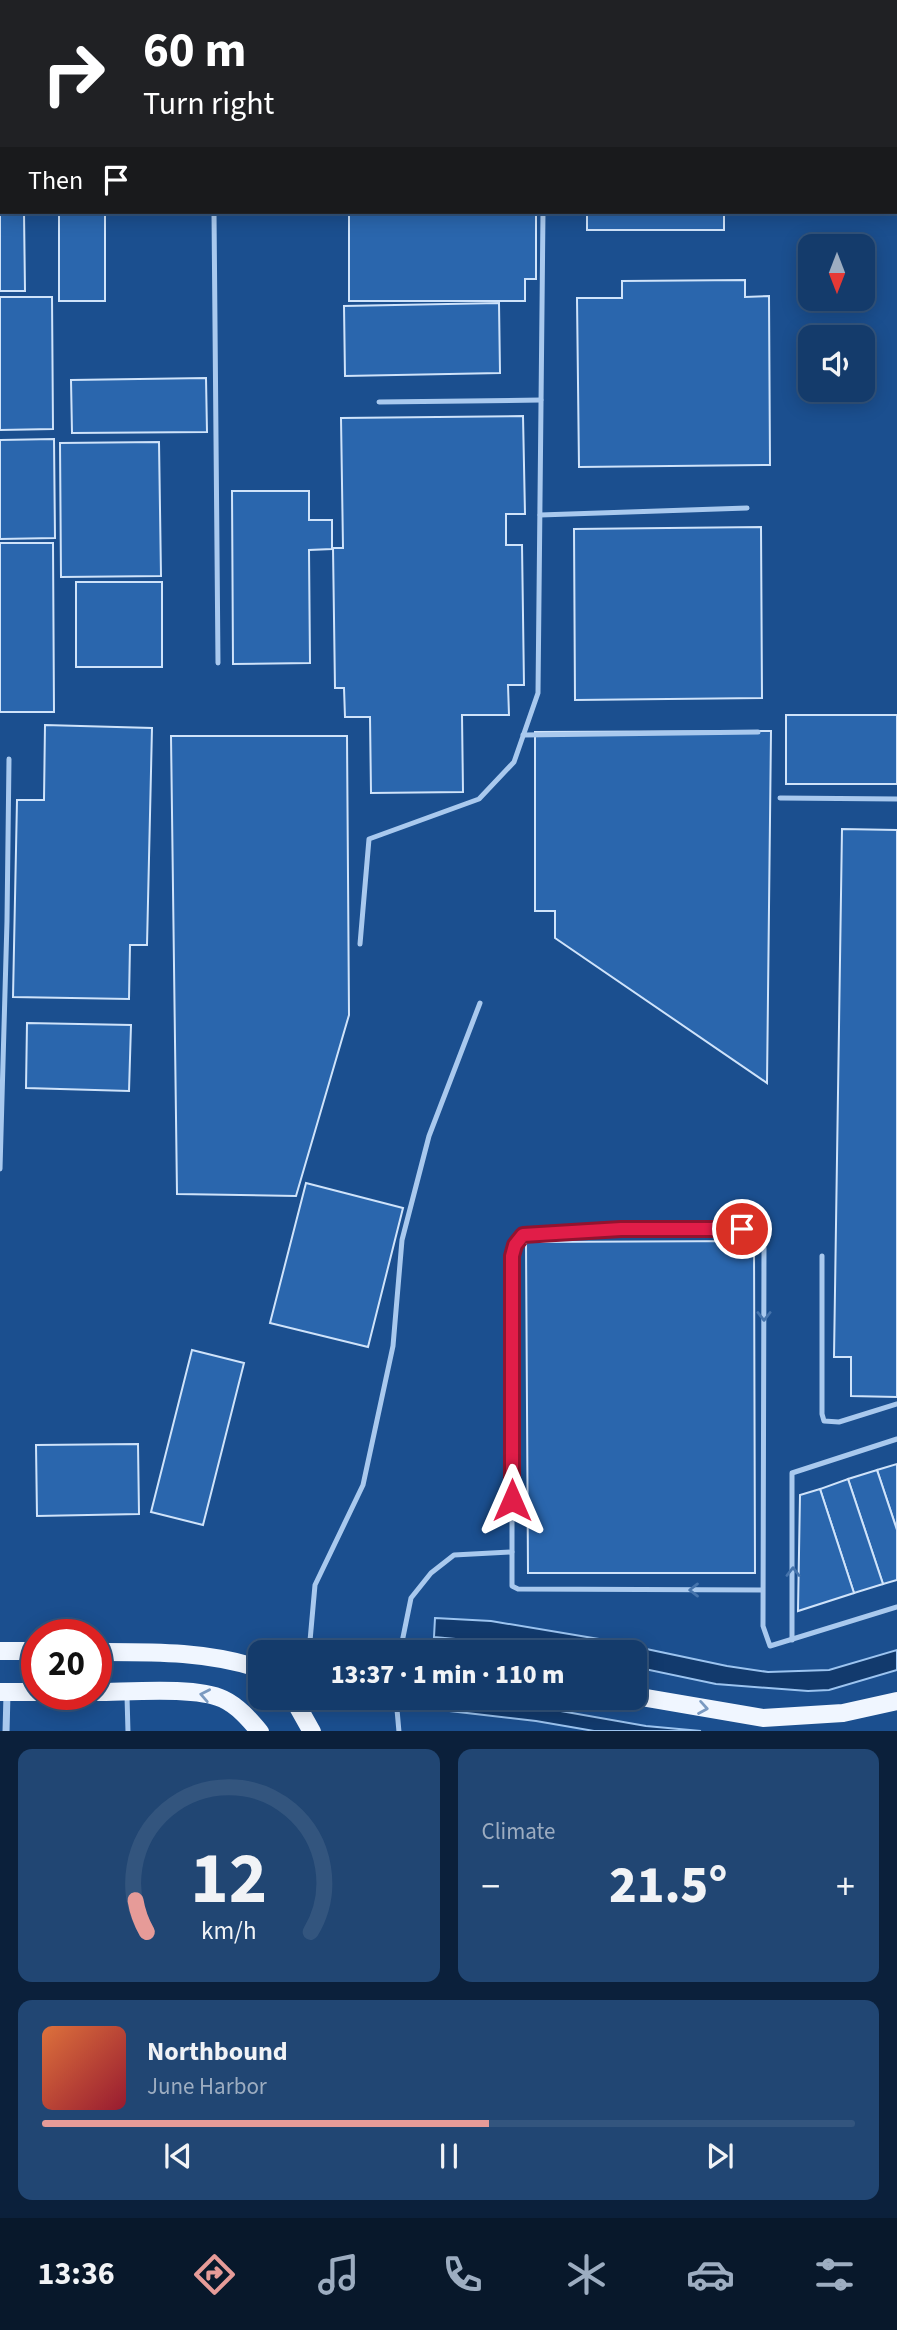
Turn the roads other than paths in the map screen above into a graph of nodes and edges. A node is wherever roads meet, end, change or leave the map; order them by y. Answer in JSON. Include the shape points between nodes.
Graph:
{"nodes":[{"id":1,"x":214,"y":214,"type":"edge"},
{"id":2,"x":543,"y":214,"type":"edge"},
{"id":3,"x":541,"y":400,"type":"junction"},
{"id":4,"x":379,"y":402,"type":"dead end"},
{"id":5,"x":747,"y":508,"type":"dead end"},
{"id":6,"x":540,"y":515,"type":"junction"},
{"id":7,"x":218,"y":663,"type":"dead end"},
{"id":8,"x":758,"y":732,"type":"dead end"},
{"id":9,"x":523,"y":735,"type":"junction"},
{"id":10,"x":9,"y":758,"type":"dead end"},
{"id":11,"x":780,"y":798,"type":"dead end"},
{"id":12,"x":897,"y":799,"type":"edge"},
{"id":13,"x":0,"y":869,"type":"edge"},
{"id":14,"x":8,"y":869,"type":"junction"},
{"id":15,"x":360,"y":944,"type":"dead end"},
{"id":16,"x":480,"y":1003,"type":"dead end"},
{"id":17,"x":0,"y":1170,"type":"edge"},
{"id":18,"x":822,"y":1256,"type":"dead end"},
{"id":19,"x":897,"y":1404,"type":"edge"},
{"id":20,"x":897,"y":1438,"type":"edge"},
{"id":21,"x":512,"y":1552,"type":"junction"},
{"id":22,"x":763,"y":1590,"type":"junction"},
{"id":23,"x":897,"y":1607,"type":"edge"},
{"id":24,"x":310,"y":1640,"type":"edge"},
{"id":25,"x":402,"y":1640,"type":"edge"},
{"id":26,"x":792,"y":1640,"type":"junction"},
{"id":27,"x":0,"y":1651,"type":"edge"},
{"id":28,"x":21,"y":1651,"type":"edge"},
{"id":29,"x":112,"y":1652,"type":"edge"},
{"id":30,"x":241,"y":1662,"type":"junction"},
{"id":31,"x":248,"y":1662,"type":"edge"},
{"id":32,"x":248,"y":1664,"type":"edge"},
{"id":33,"x":3,"y":1692,"type":"edge"},
{"id":34,"x":21,"y":1692,"type":"edge"},
{"id":35,"x":112,"y":1692,"type":"edge"},
{"id":36,"x":127,"y":1692,"type":"junction"},
{"id":37,"x":647,"y":1698,"type":"edge"},
{"id":38,"x":897,"y":1702,"type":"edge"},
{"id":39,"x":300,"y":1710,"type":"edge"},
{"id":40,"x":397,"y":1710,"type":"edge"},
{"id":41,"x":6,"y":1731,"type":"edge"},
{"id":42,"x":128,"y":1731,"type":"edge"},
{"id":43,"x":260,"y":1731,"type":"edge"},
{"id":44,"x":312,"y":1731,"type":"edge"},
{"id":45,"x":399,"y":1731,"type":"edge"}],
"edges":[{"from":1,"to":7,"type":"lane"},
{"from":2,"to":3,"type":"lane"},
{"from":3,"to":4,"type":"lane"},
{"from":3,"to":6,"type":"lane"},
{"from":5,"to":6,"type":"lane"},
{"from":6,"to":9,"type":"lane","via":[[538,693]]},
{"from":8,"to":9,"type":"lane"},
{"from":9,"to":15,"type":"lane","via":[[514,761],[479,799],[369,839]]},
{"from":10,"to":14,"type":"lane"},
{"from":11,"to":12,"type":"lane"},
{"from":13,"to":14,"type":"lane"},
{"from":14,"to":17,"type":"lane"},
{"from":16,"to":24,"type":"lane","via":[[429,1136],[402,1240],[393,1346],[363,1485],[315,1585]]},
{"from":18,"to":19,"type":"lane","via":[[824,1421],[839,1422]]},
{"from":26,"to":20,"type":"lane","one_way":true,"via":[[792,1473]]},
{"from":22,"to":21,"type":"lane","one_way":true,"via":[[518,1589],[512,1586]]},
{"from":21,"to":22,"type":"lane","one_way":true,"via":[[515,1245],[523,1235],[742,1229],[758,1236],[764,1248]]},
{"from":21,"to":25,"type":"lane","via":[[454,1555],[431,1573],[411,1598]]},
{"from":22,"to":26,"type":"lane","via":[[763,1626],[770,1646]]},
{"from":23,"to":26,"type":"lane"},
{"from":27,"to":28,"type":"main road"},
{"from":29,"to":30,"type":"main road","via":[[198,1654]]},
{"from":30,"to":31,"type":"main road"},
{"from":30,"to":32,"type":"main road"},
{"from":33,"to":34,"type":"main road"},
{"from":33,"to":41,"type":"street"},
{"from":35,"to":36,"type":"main road"},
{"from":36,"to":42,"type":"lane"},
{"from":43,"to":36,"type":"main road","one_way":true,"via":[[222,1698],[197,1692]]},
{"from":37,"to":38,"type":"main road","one_way":true,"via":[[763,1718],[843,1713]]},
{"from":39,"to":44,"type":"main road"},
{"from":40,"to":45,"type":"lane"}]}
